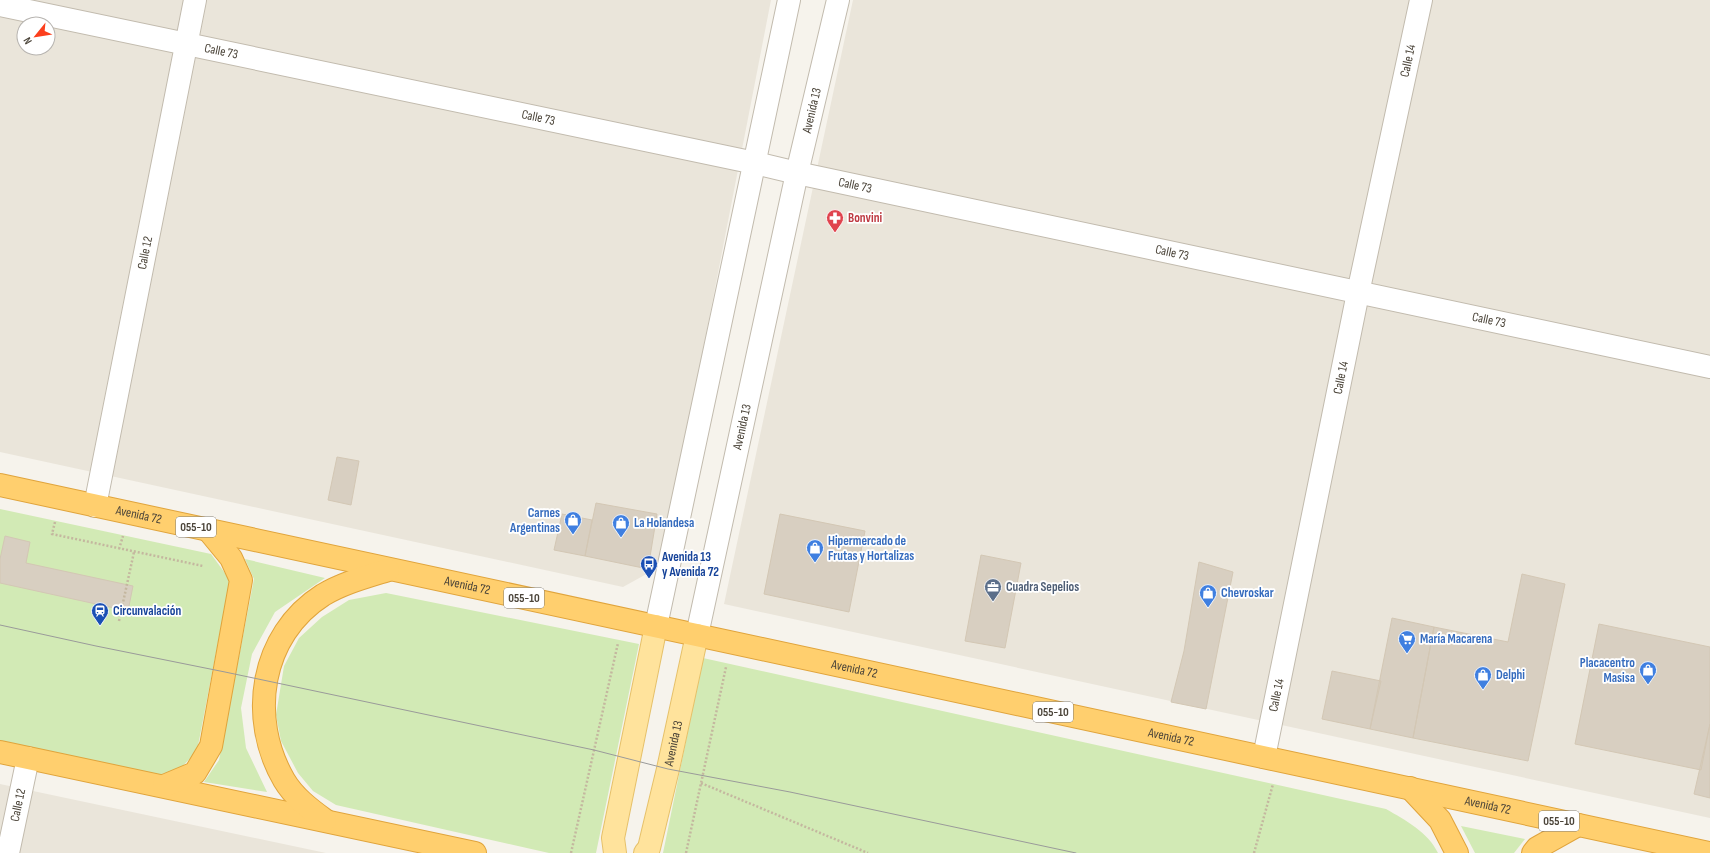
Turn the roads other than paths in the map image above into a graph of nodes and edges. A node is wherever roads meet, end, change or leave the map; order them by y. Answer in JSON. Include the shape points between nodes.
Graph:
{"nodes":[{"id":1,"x":195,"y":0,"type":"edge"},
{"id":2,"x":789,"y":0,"type":"edge"},
{"id":3,"x":838,"y":0,"type":"edge"},
{"id":4,"x":1421,"y":0,"type":"edge"},
{"id":5,"x":0,"y":5,"type":"edge"},
{"id":6,"x":185,"y":44,"type":"junction"},
{"id":7,"x":755,"y":163,"type":"junction"},
{"id":8,"x":797,"y":173,"type":"junction"},
{"id":9,"x":1358,"y":293,"type":"junction"},
{"id":10,"x":1710,"y":368,"type":"edge"},
{"id":11,"x":0,"y":485,"type":"edge"},
{"id":12,"x":95,"y":506,"type":"junction"},
{"id":13,"x":208,"y":530,"type":"junction"},
{"id":14,"x":392,"y":569,"type":"junction"},
{"id":15,"x":656,"y":626,"type":"junction"},
{"id":16,"x":696,"y":635,"type":"junction"},
{"id":17,"x":0,"y":752,"type":"edge"},
{"id":18,"x":28,"y":758,"type":"junction"},
{"id":19,"x":1272,"y":759,"type":"junction"},
{"id":20,"x":164,"y":786,"type":"junction"},
{"id":21,"x":1410,"y":788,"type":"junction"},
{"id":22,"x":329,"y":823,"type":"junction"},
{"id":23,"x":1578,"y":825,"type":"junction"},
{"id":24,"x":8,"y":853,"type":"edge"},
{"id":25,"x":475,"y":853,"type":"edge"},
{"id":26,"x":615,"y":853,"type":"edge"},
{"id":27,"x":645,"y":853,"type":"edge"},
{"id":28,"x":1457,"y":853,"type":"edge"},
{"id":29,"x":1533,"y":853,"type":"edge"},
{"id":30,"x":1709,"y":853,"type":"edge"}],
"edges":[{"from":1,"to":6,"type":"street","name":"Calle 12"},
{"from":2,"to":7,"type":"street"},
{"from":3,"to":8,"type":"street","name":"Avenida 13"},
{"from":4,"to":9,"type":"street","name":"Calle 14"},
{"from":5,"to":6,"type":"street","name":"Calle 73"},
{"from":6,"to":7,"type":"street","name":"Calle 73"},
{"from":6,"to":12,"type":"street","name":"Calle 12"},
{"from":7,"to":8,"type":"street","name":"Calle 73"},
{"from":7,"to":15,"type":"street"},
{"from":8,"to":9,"type":"street","name":"Calle 73"},
{"from":8,"to":16,"type":"street","name":"Avenida 13"},
{"from":9,"to":10,"type":"street","name":"Calle 73"},
{"from":9,"to":19,"type":"street","name":"Calle 14"},
{"from":11,"to":12,"type":"highway","name":"Avenida 72","number":"055-10"},
{"from":12,"to":13,"type":"highway","name":"Avenida 72","number":"055-10"},
{"from":13,"to":14,"type":"highway","name":"Avenida 72","number":"055-10"},
{"from":13,"to":20,"type":"highway","via":[[231,558],[241,580],[211,746],[195,772]]},
{"from":14,"to":15,"type":"highway","name":"Avenida 72","number":"055-10"},
{"from":14,"to":22,"type":"highway","via":[[354,580],[323,595],[296,618],[276,647],[265,680],[264,726],[271,754],[285,781],[304,804]]},
{"from":15,"to":16,"type":"highway","name":"Avenida 72","number":"055-10"},
{"from":15,"to":26,"type":"main road","via":[[613,838]]},
{"from":16,"to":19,"type":"highway","name":"Avenida 72","number":"055-10"},
{"from":16,"to":27,"type":"main road","name":"Avenida 13","via":[[668,769],[649,848]]},
{"from":17,"to":18,"type":"highway"},
{"from":18,"to":20,"type":"highway"},
{"from":18,"to":24,"type":"street","name":"Calle 12"},
{"from":19,"to":21,"type":"highway","name":"Avenida 72","number":"055-10"},
{"from":20,"to":22,"type":"highway"},
{"from":21,"to":23,"type":"highway","name":"Avenida 72","number":"055-10"},
{"from":21,"to":28,"type":"highway","via":[[1440,820]]},
{"from":22,"to":25,"type":"highway"},
{"from":23,"to":29,"type":"highway","via":[[1537,848]]},
{"from":23,"to":30,"type":"highway","name":"Avenida 72","number":"055-10"}]}
